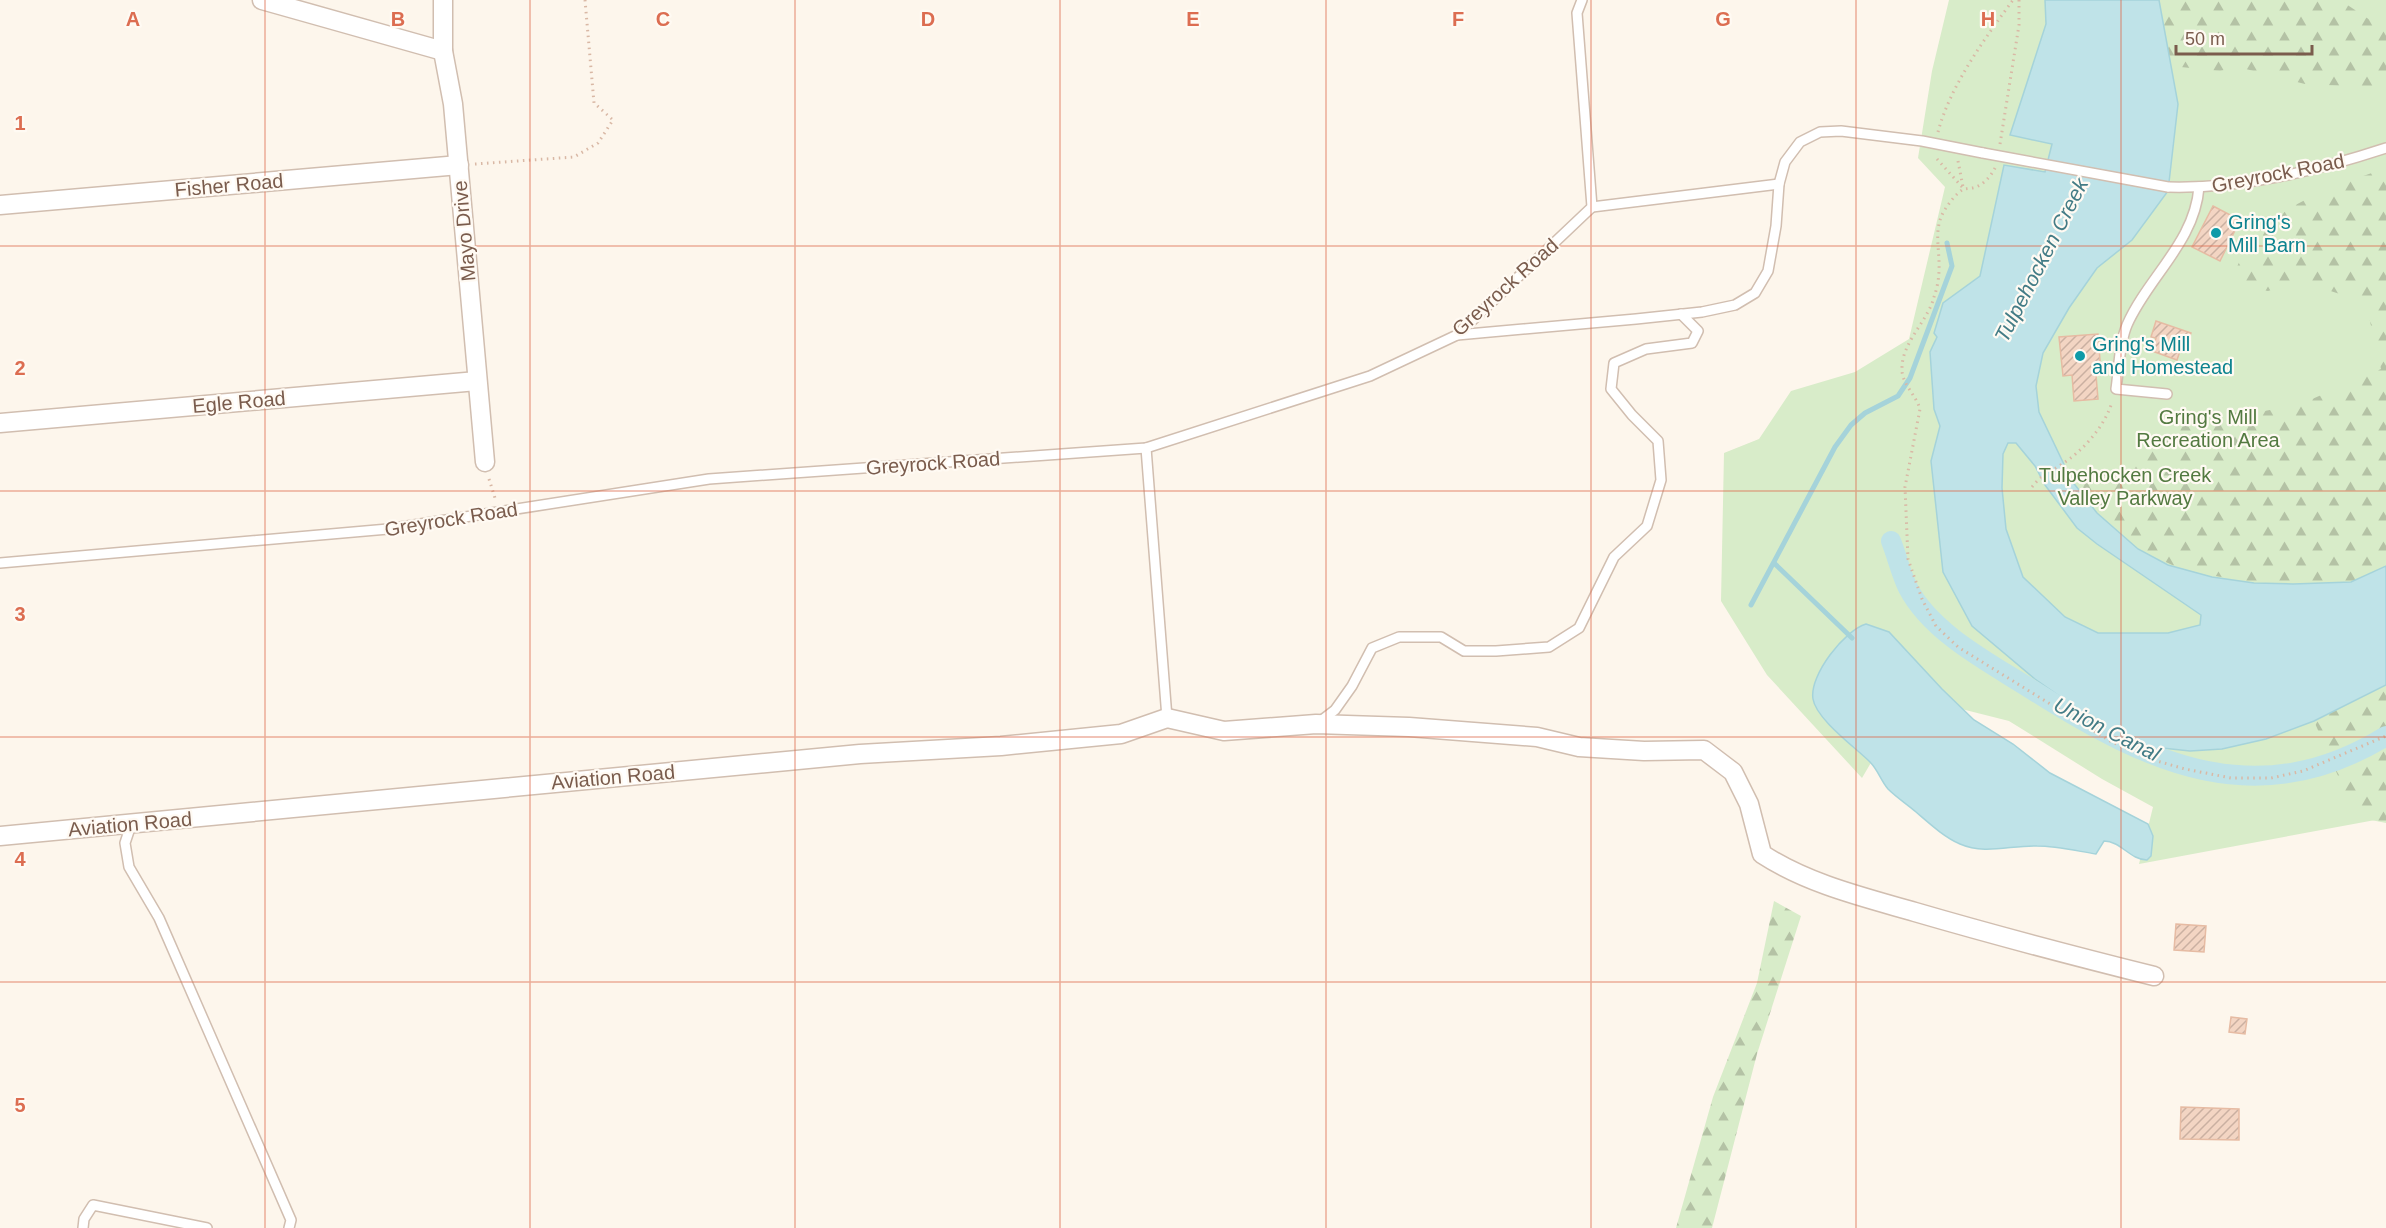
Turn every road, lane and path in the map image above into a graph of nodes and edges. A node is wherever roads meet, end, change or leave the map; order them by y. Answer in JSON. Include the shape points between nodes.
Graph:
{"nodes":[{"id":1,"x":262,"y":0,"type":"edge"},
{"id":2,"x":443,"y":0,"type":"edge"},
{"id":3,"x":585,"y":0,"type":"edge"},
{"id":4,"x":1582,"y":0,"type":"edge"},
{"id":5,"x":2013,"y":0,"type":"edge"},
{"id":6,"x":2019,"y":0,"type":"edge"},
{"id":7,"x":443,"y":51,"type":"junction"},
{"id":8,"x":1935,"y":145,"type":"junction"},
{"id":9,"x":2386,"y":148,"type":"edge"},
{"id":10,"x":1999,"y":150,"type":"dead end"},
{"id":11,"x":1962,"y":158,"type":"dead end"},
{"id":12,"x":1997,"y":163,"type":"dead end"},
{"id":13,"x":459,"y":165,"type":"junction"},
{"id":14,"x":1779,"y":184,"type":"junction"},
{"id":15,"x":2199,"y":188,"type":"junction"},
{"id":16,"x":1964,"y":189,"type":"junction"},
{"id":17,"x":0,"y":205,"type":"edge"},
{"id":18,"x":1592,"y":207,"type":"junction"},
{"id":19,"x":1681,"y":314,"type":"junction"},
{"id":20,"x":1457,"y":334,"type":"junction"},
{"id":21,"x":477,"y":381,"type":"junction"},
{"id":22,"x":2116,"y":388,"type":"junction"},
{"id":23,"x":2167,"y":394,"type":"dead end"},
{"id":24,"x":0,"y":423,"type":"edge"},
{"id":25,"x":1146,"y":447,"type":"junction"},
{"id":26,"x":485,"y":462,"type":"joint"},
{"id":27,"x":2032,"y":487,"type":"dead end"},
{"id":28,"x":498,"y":512,"type":"junction"},
{"id":29,"x":0,"y":563,"type":"edge"},
{"id":30,"x":1167,"y":718,"type":"junction"},
{"id":31,"x":1316,"y":724,"type":"junction"},
{"id":32,"x":2386,"y":736,"type":"edge"},
{"id":33,"x":131,"y":825,"type":"junction"},
{"id":34,"x":0,"y":836,"type":"edge"},
{"id":35,"x":2154,"y":976,"type":"dead end"},
{"id":36,"x":83,"y":1228,"type":"edge"},
{"id":37,"x":207,"y":1228,"type":"edge"},
{"id":38,"x":290,"y":1228,"type":"edge"}],
"edges":[{"from":1,"to":7,"type":"street"},
{"from":2,"to":7,"type":"street","name":"Mayo Drive"},
{"from":3,"to":13,"type":"path","via":[[594,102],[613,120],[598,142],[574,157]]},
{"from":4,"to":18,"type":"lane","via":[[1577,13]]},
{"from":5,"to":8,"type":"path","via":[[1987,35],[1953,95]]},
{"from":6,"to":10,"type":"path","via":[[2019,25]]},
{"from":7,"to":13,"type":"street","name":"Mayo Drive"},
{"from":8,"to":14,"type":"lane","name":"Greyrock Road","via":[[1841,131],[1820,132],[1800,142],[1785,162]]},
{"from":8,"to":15,"type":"lane","name":"Greyrock Road","bridge":true,"via":[[2168,187]]},
{"from":8,"to":16,"type":"path","via":[[1936,158]]},
{"from":9,"to":15,"type":"lane","name":"Greyrock Road","via":[[2314,170]]},
{"from":11,"to":16,"type":"path","via":[[1957,158]]},
{"from":12,"to":16,"type":"path","via":[[1984,182]]},
{"from":13,"to":17,"type":"street","name":"Fisher Road"},
{"from":13,"to":21,"type":"street","name":"Mayo Drive"},
{"from":14,"to":18,"type":"lane"},
{"from":14,"to":19,"type":"lane","name":"Greyrock Road","via":[[1768,271],[1755,293],[1735,305]]},
{"from":15,"to":22,"type":"lane","via":[[2197,207],[2186,232],[2127,326]]},
{"from":16,"to":32,"type":"path","via":[[1942,214],[1937,234],[1939,270],[1934,298],[1902,363],[1902,376],[1920,409],[1905,487],[1908,559],[1936,626],[1958,647],[2110,741],[2185,769],[2231,778],[2271,778],[2304,771]]},
{"from":18,"to":20,"type":"lane","name":"Greyrock Road"},
{"from":19,"to":20,"type":"lane","name":"Greyrock Road"},
{"from":19,"to":31,"type":"lane","via":[[1698,331],[1692,343],[1646,349],[1614,363],[1611,389],[1658,441],[1661,480],[1647,526],[1614,557],[1579,628],[1549,647],[1496,651],[1464,651],[1441,637],[1399,637],[1372,648],[1335,710]]},
{"from":20,"to":25,"type":"lane","name":"Greyrock Road","via":[[1370,376]]},
{"from":21,"to":24,"type":"street","name":"Egle Road"},
{"from":21,"to":26,"type":"street","name":"Mayo Drive"},
{"from":22,"to":23,"type":"lane"},
{"from":22,"to":27,"type":"path","via":[[2110,409],[2085,445],[2063,464],[2040,476]]},
{"from":25,"to":28,"type":"lane","name":"Greyrock Road","via":[[709,479]]},
{"from":25,"to":30,"type":"lane"},
{"from":26,"to":28,"type":"path"},
{"from":28,"to":29,"type":"lane","name":"Greyrock Road","via":[[388,529]]},
{"from":30,"to":31,"type":"street","via":[[1224,731]]},
{"from":30,"to":33,"type":"street","name":"Aviation Road","via":[[1121,734],[824,757]]},
{"from":31,"to":35,"type":"street","via":[[1454,729],[1537,737],[1579,747],[1704,750],[1733,772],[1749,804],[1762,854],[1785,870],[1887,904]]},
{"from":33,"to":34,"type":"street","name":"Aviation Road"},
{"from":33,"to":38,"type":"lane","via":[[125,843],[129,867],[159,918],[291,1220]]},
{"from":36,"to":37,"type":"lane","via":[[93,1205]]}]}
